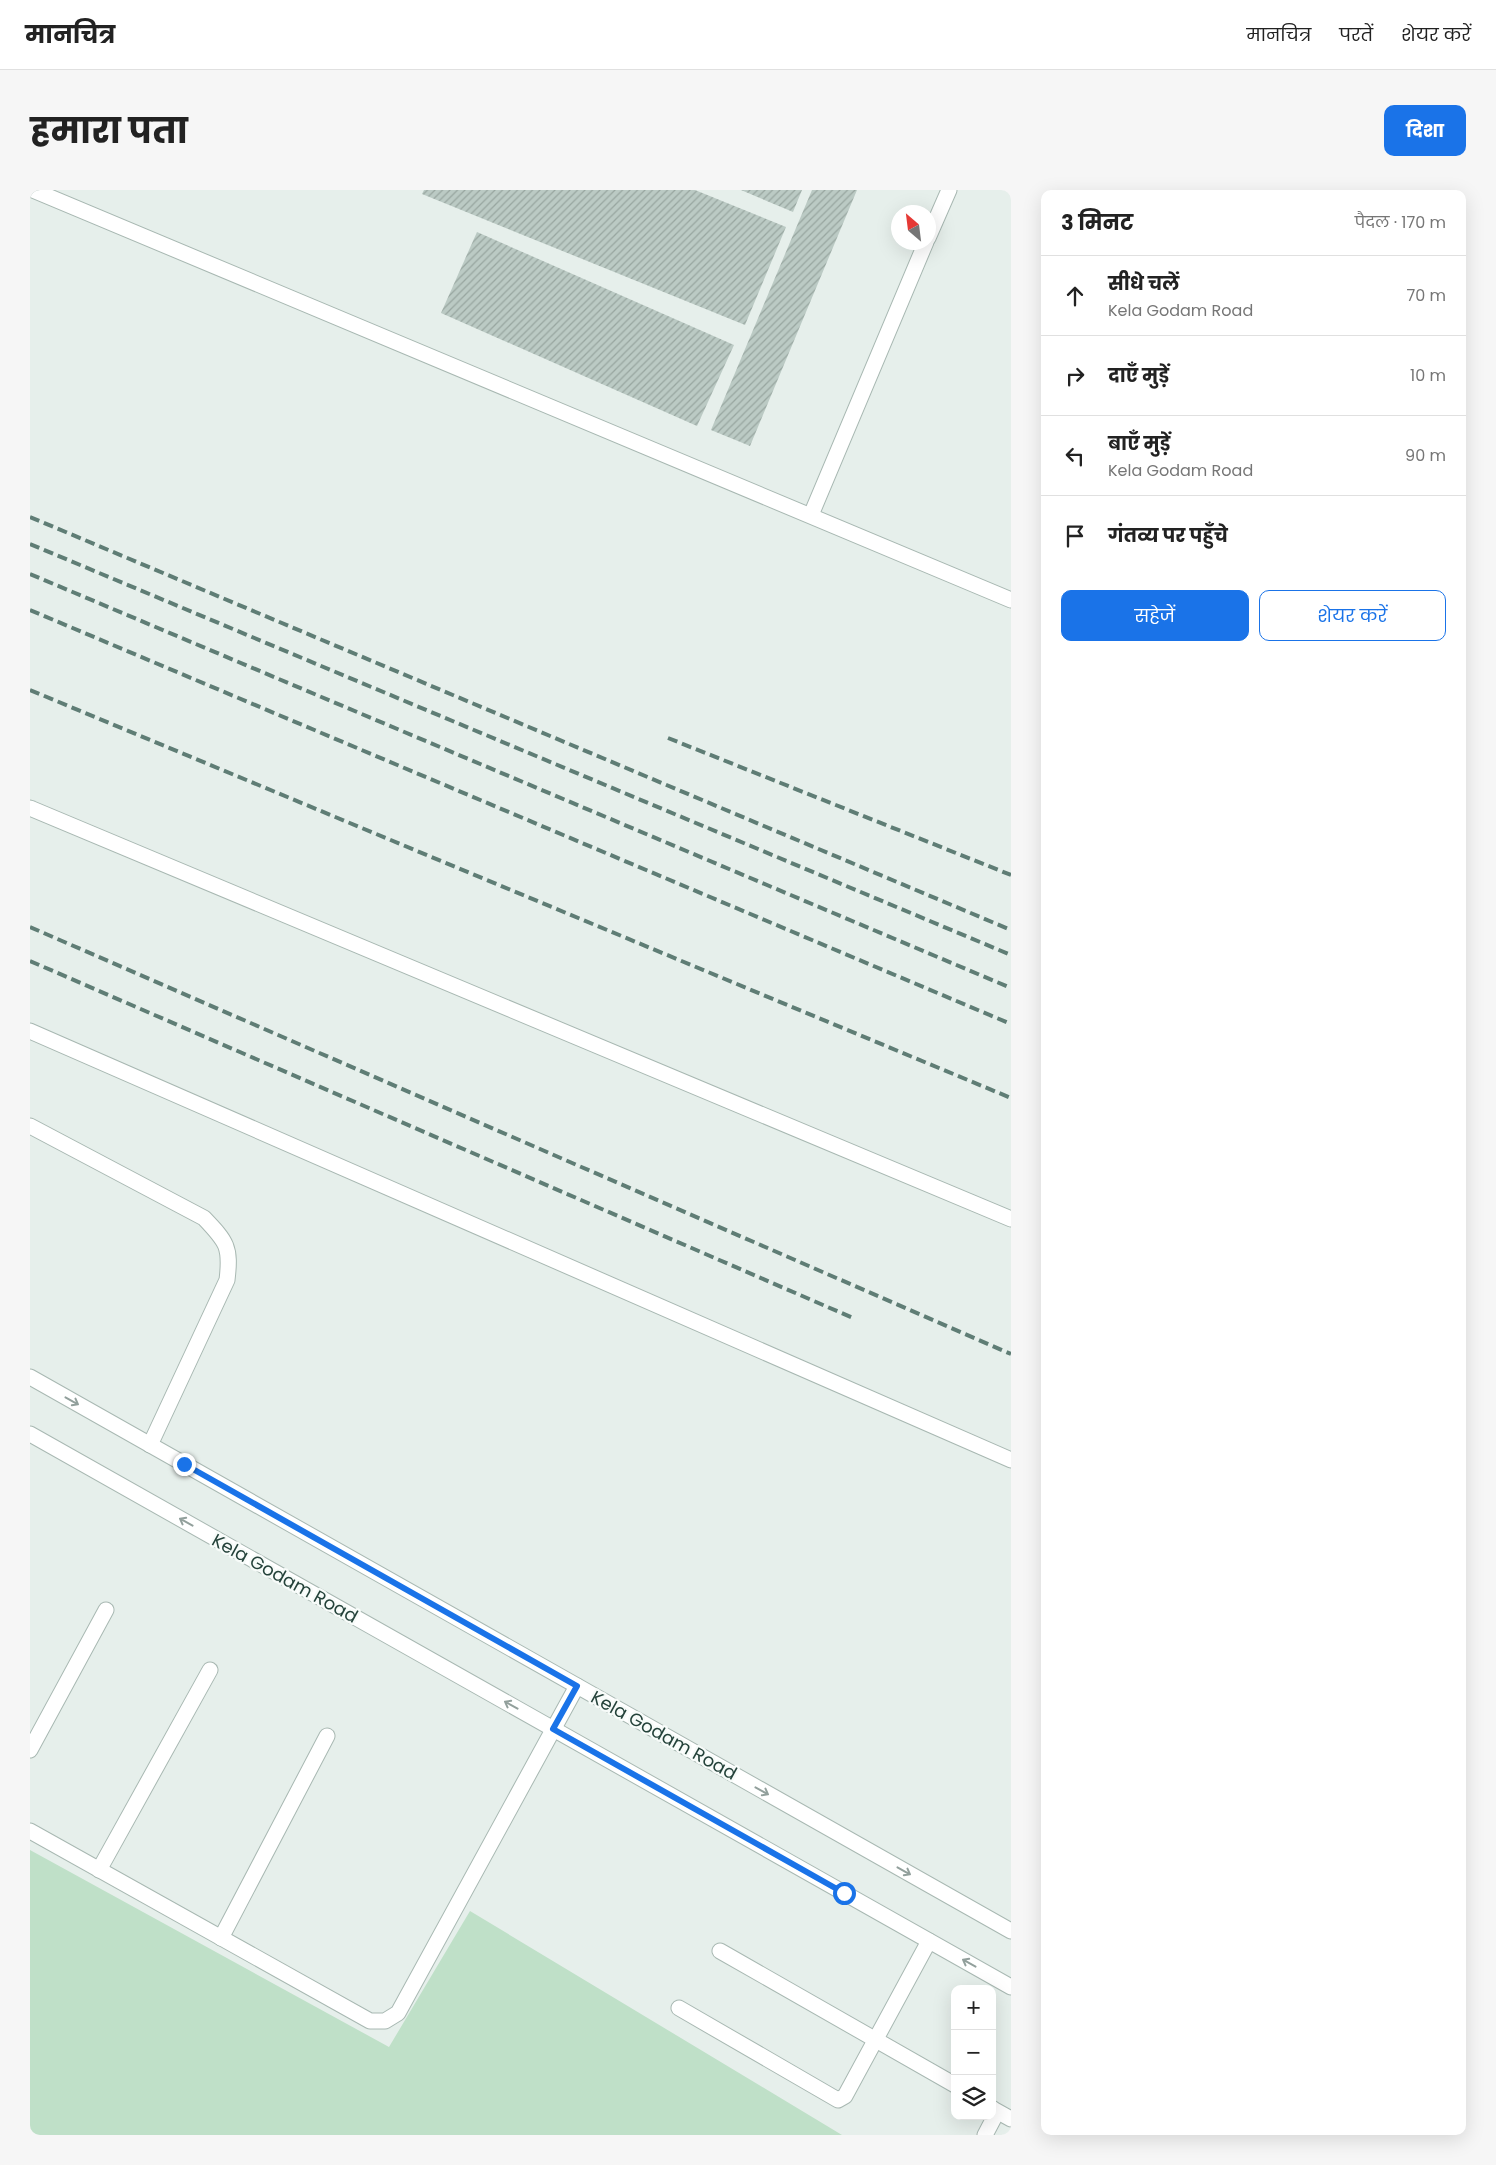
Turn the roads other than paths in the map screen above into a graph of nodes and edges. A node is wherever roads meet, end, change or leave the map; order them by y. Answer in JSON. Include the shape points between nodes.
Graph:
{"nodes":[{"id":1,"x":33,"y":190,"type":"edge"},
{"id":2,"x":949,"y":190,"type":"edge"},
{"id":3,"x":936,"y":220,"type":"edge"},
{"id":4,"x":923,"y":250,"type":"edge"},
{"id":5,"x":811,"y":515,"type":"junction"},
{"id":6,"x":1011,"y":600,"type":"edge"},
{"id":7,"x":30,"y":808,"type":"edge"},
{"id":8,"x":30,"y":1031,"type":"edge"},
{"id":9,"x":30,"y":1126,"type":"edge"},
{"id":10,"x":1011,"y":1219,"type":"edge"},
{"id":11,"x":30,"y":1377,"type":"edge"},
{"id":12,"x":30,"y":1434,"type":"edge"},
{"id":13,"x":150,"y":1445,"type":"junction"},
{"id":14,"x":1011,"y":1460,"type":"edge"},
{"id":15,"x":106,"y":1610,"type":"dead end"},
{"id":16,"x":210,"y":1670,"type":"dead end"},
{"id":17,"x":577,"y":1686,"type":"junction"},
{"id":18,"x":553,"y":1729,"type":"junction"},
{"id":19,"x":327,"y":1736,"type":"dead end"},
{"id":20,"x":30,"y":1750,"type":"edge"},
{"id":21,"x":30,"y":1831,"type":"edge"},
{"id":22,"x":99,"y":1870,"type":"junction"},
{"id":23,"x":1011,"y":1931,"type":"edge"},
{"id":24,"x":221,"y":1938,"type":"junction"},
{"id":25,"x":930,"y":1941,"type":"junction"},
{"id":26,"x":720,"y":1951,"type":"dead end"},
{"id":27,"x":1011,"y":1987,"type":"edge"},
{"id":28,"x":679,"y":2008,"type":"dead end"},
{"id":29,"x":876,"y":2040,"type":"junction"},
{"id":30,"x":951,"y":2083,"type":"edge"},
{"id":31,"x":996,"y":2111,"type":"edge"},
{"id":32,"x":1011,"y":2119,"type":"edge"},
{"id":33,"x":994,"y":2120,"type":"edge"},
{"id":34,"x":986,"y":2135,"type":"edge"}],
"edges":[{"from":1,"to":5,"type":"street"},
{"from":2,"to":3,"type":"street"},
{"from":4,"to":5,"type":"street"},
{"from":5,"to":6,"type":"street"},
{"from":7,"to":10,"type":"street"},
{"from":8,"to":14,"type":"street"},
{"from":9,"to":13,"type":"street","via":[[204,1218],[220,1235],[230,1256],[227,1280]]},
{"from":11,"to":13,"type":"street","name":"Kela Godam Road","one_way":true},
{"from":18,"to":12,"type":"street","name":"Kela Godam Road","one_way":true},
{"from":13,"to":17,"type":"street","name":"Kela Godam Road"},
{"from":15,"to":20,"type":"street"},
{"from":16,"to":22,"type":"street"},
{"from":17,"to":18,"type":"street"},
{"from":17,"to":23,"type":"street","name":"Kela Godam Road","one_way":true},
{"from":18,"to":24,"type":"street","via":[[398,2013],[385,2022],[370,2021]]},
{"from":18,"to":25,"type":"street","name":"Kela Godam Road"},
{"from":19,"to":24,"type":"street"},
{"from":21,"to":22,"type":"street"},
{"from":22,"to":24,"type":"street"},
{"from":27,"to":25,"type":"street","name":"Kela Godam Road","one_way":true},
{"from":25,"to":29,"type":"street"},
{"from":26,"to":29,"type":"street"},
{"from":28,"to":29,"type":"street","via":[[838,2100],[845,2096]]},
{"from":29,"to":30,"type":"street"},
{"from":31,"to":32,"type":"street"},
{"from":33,"to":34,"type":"street"}]}
